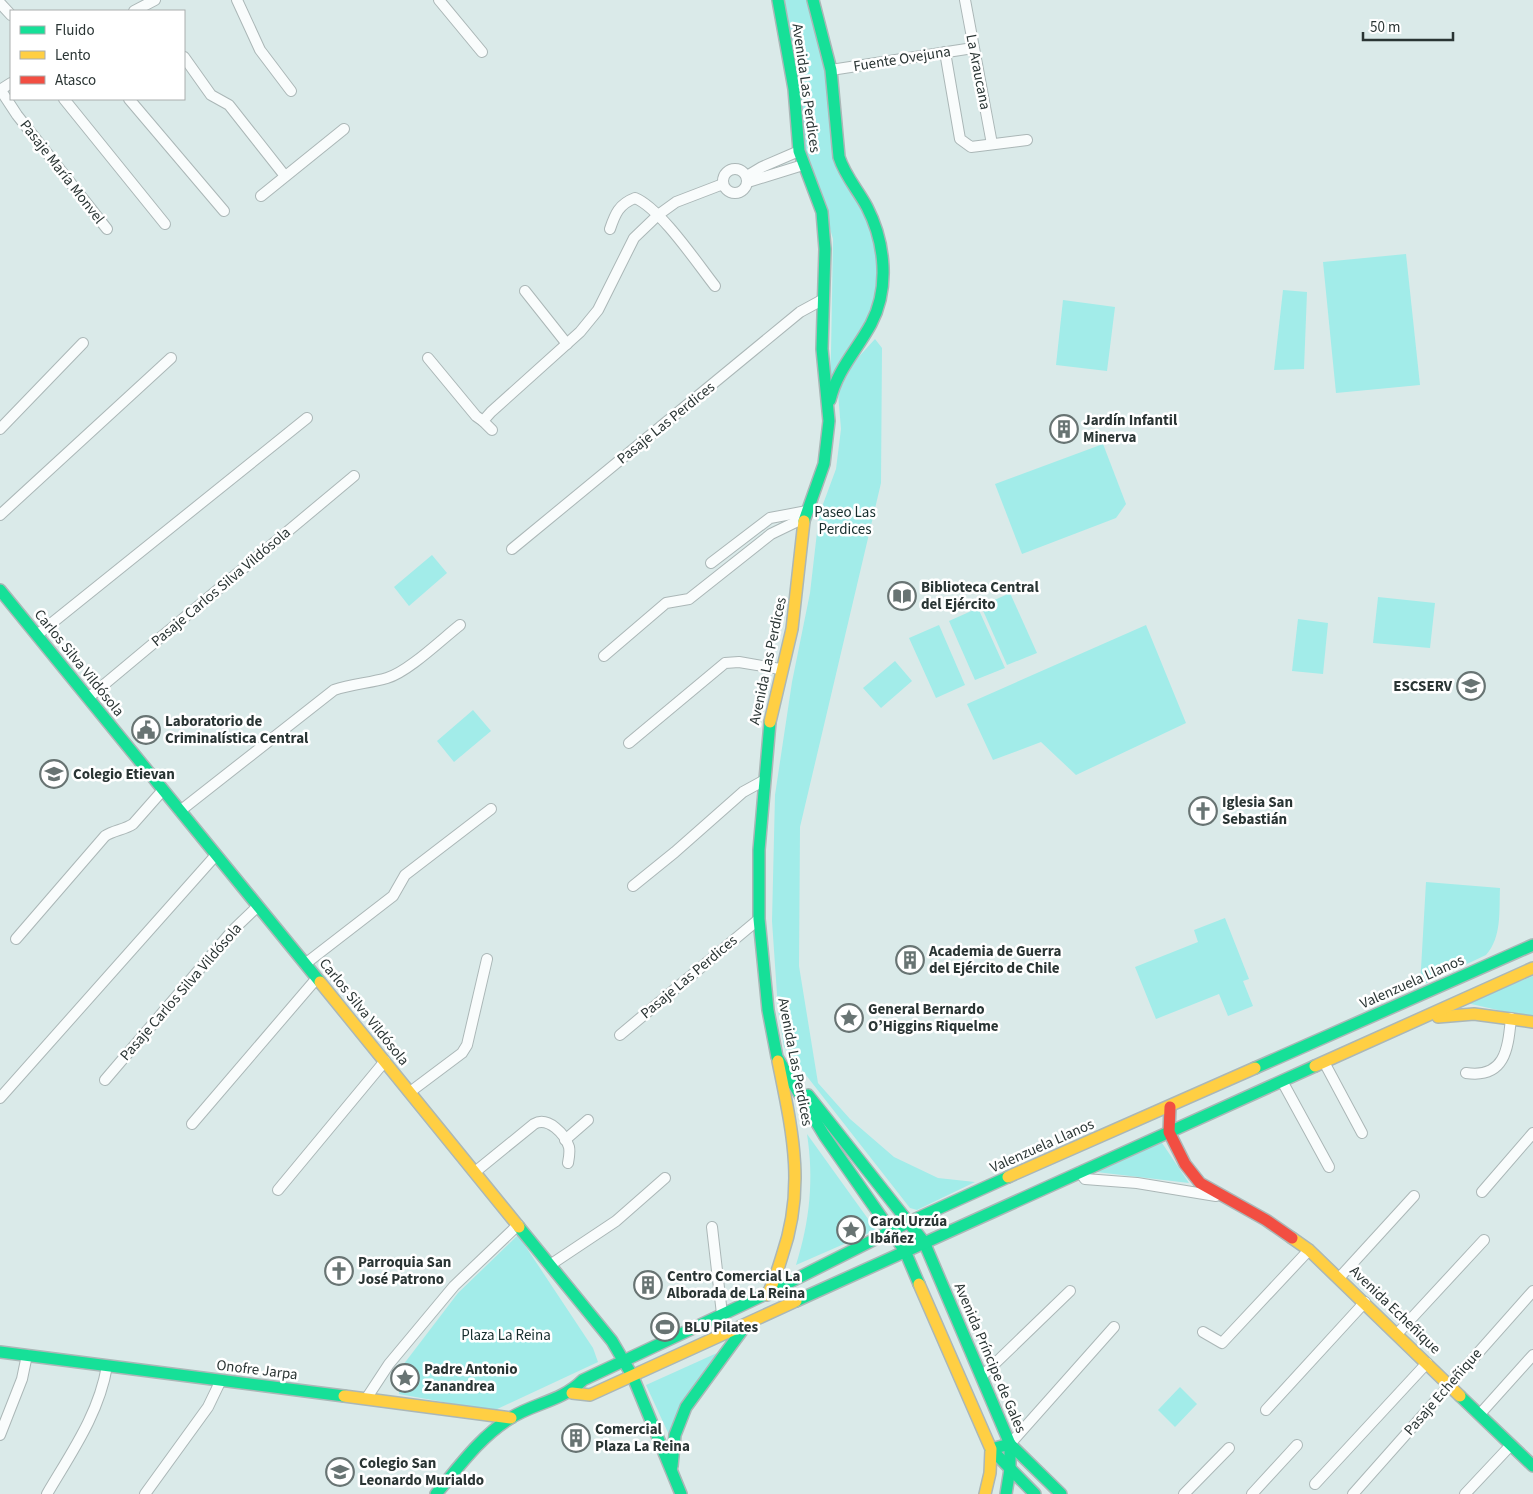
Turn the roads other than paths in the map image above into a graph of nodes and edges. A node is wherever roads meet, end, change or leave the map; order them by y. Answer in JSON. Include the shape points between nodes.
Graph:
{"nodes":[{"id":1,"x":237,"y":0,"type":"edge"},
{"id":2,"x":439,"y":0,"type":"edge"},
{"id":3,"x":778,"y":0,"type":"edge"},
{"id":4,"x":813,"y":0,"type":"edge"},
{"id":5,"x":965,"y":0,"type":"edge"},
{"id":6,"x":0,"y":3,"type":"edge"},
{"id":7,"x":151,"y":5,"type":"edge"},
{"id":8,"x":137,"y":10,"type":"edge"},
{"id":9,"x":10,"y":14,"type":"edge"},
{"id":10,"x":973,"y":48,"type":"junction"},
{"id":11,"x":482,"y":52,"type":"dead end"},
{"id":12,"x":945,"y":52,"type":"junction"},
{"id":13,"x":185,"y":57,"type":"edge"},
{"id":14,"x":831,"y":70,"type":"junction"},
{"id":15,"x":0,"y":90,"type":"edge"},
{"id":16,"x":291,"y":91,"type":"dead end"},
{"id":17,"x":65,"y":100,"type":"edge"},
{"id":18,"x":130,"y":100,"type":"edge"},
{"id":19,"x":344,"y":129,"type":"dead end"},
{"id":20,"x":1027,"y":140,"type":"dead end"},
{"id":21,"x":992,"y":144,"type":"junction"},
{"id":22,"x":798,"y":151,"type":"junction"},
{"id":23,"x":803,"y":165,"type":"junction"},
{"id":24,"x":285,"y":176,"type":"junction"},
{"id":25,"x":747,"y":179,"type":"junction"},
{"id":26,"x":723,"y":184,"type":"junction"},
{"id":27,"x":260,"y":196,"type":"dead end"},
{"id":28,"x":224,"y":211,"type":"dead end"},
{"id":29,"x":658,"y":215,"type":"junction"},
{"id":30,"x":165,"y":224,"type":"dead end"},
{"id":31,"x":107,"y":229,"type":"dead end"},
{"id":32,"x":610,"y":229,"type":"dead end"},
{"id":33,"x":715,"y":286,"type":"dead end"},
{"id":34,"x":525,"y":291,"type":"dead end"},
{"id":35,"x":822,"y":300,"type":"junction"},
{"id":36,"x":83,"y":344,"type":"dead end"},
{"id":37,"x":567,"y":344,"type":"junction"},
{"id":38,"x":822,"y":349,"type":"junction"},
{"id":39,"x":171,"y":358,"type":"dead end"},
{"id":40,"x":428,"y":358,"type":"dead end"},
{"id":41,"x":846,"y":361,"type":"junction"},
{"id":42,"x":306,"y":418,"type":"dead end"},
{"id":43,"x":483,"y":421,"type":"junction"},
{"id":44,"x":828,"y":421,"type":"junction"},
{"id":45,"x":0,"y":429,"type":"edge"},
{"id":46,"x":492,"y":430,"type":"dead end"},
{"id":47,"x":354,"y":476,"type":"dead end"},
{"id":48,"x":806,"y":514,"type":"junction"},
{"id":49,"x":0,"y":515,"type":"edge"},
{"id":50,"x":512,"y":549,"type":"dead end"},
{"id":51,"x":711,"y":563,"type":"dead end"},
{"id":52,"x":0,"y":590,"type":"edge"},
{"id":53,"x":460,"y":625,"type":"dead end"},
{"id":54,"x":36,"y":635,"type":"junction"},
{"id":55,"x":604,"y":656,"type":"dead end"},
{"id":56,"x":780,"y":669,"type":"junction"},
{"id":57,"x":88,"y":698,"type":"junction"},
{"id":58,"x":629,"y":743,"type":"dead end"},
{"id":59,"x":762,"y":781,"type":"junction"},
{"id":60,"x":163,"y":790,"type":"junction"},
{"id":61,"x":491,"y":809,"type":"dead end"},
{"id":62,"x":180,"y":811,"type":"junction"},
{"id":63,"x":216,"y":855,"type":"junction"},
{"id":64,"x":633,"y":886,"type":"dead end"},
{"id":65,"x":258,"y":906,"type":"junction"},
{"id":66,"x":759,"y":919,"type":"junction"},
{"id":67,"x":16,"y":939,"type":"dead end"},
{"id":68,"x":1533,"y":946,"type":"edge"},
{"id":69,"x":488,"y":959,"type":"dead end"},
{"id":70,"x":305,"y":964,"type":"junction"},
{"id":71,"x":1533,"y":968,"type":"edge"},
{"id":72,"x":317,"y":978,"type":"junction"},
{"id":73,"x":1511,"y":1018,"type":"junction"},
{"id":74,"x":1533,"y":1022,"type":"edge"},
{"id":75,"x":1399,"y":1028,"type":"junction"},
{"id":76,"x":620,"y":1035,"type":"dead end"},
{"id":77,"x":777,"y":1057,"type":"junction"},
{"id":78,"x":385,"y":1061,"type":"junction"},
{"id":79,"x":1324,"y":1062,"type":"junction"},
{"id":80,"x":1466,"y":1073,"type":"dead end"},
{"id":81,"x":105,"y":1080,"type":"dead end"},
{"id":82,"x":1282,"y":1081,"type":"junction"},
{"id":83,"x":410,"y":1092,"type":"junction"},
{"id":84,"x":0,"y":1098,"type":"edge"},
{"id":85,"x":1170,"y":1107,"type":"junction"},
{"id":86,"x":588,"y":1120,"type":"dead end"},
{"id":87,"x":192,"y":1124,"type":"dead end"},
{"id":88,"x":1169,"y":1132,"type":"junction"},
{"id":89,"x":1362,"y":1133,"type":"dead end"},
{"id":90,"x":1533,"y":1133,"type":"edge"},
{"id":91,"x":565,"y":1140,"type":"junction"},
{"id":92,"x":568,"y":1163,"type":"dead end"},
{"id":93,"x":1329,"y":1167,"type":"dead end"},
{"id":94,"x":475,"y":1172,"type":"junction"},
{"id":95,"x":1080,"y":1172,"type":"junction"},
{"id":96,"x":665,"y":1178,"type":"dead end"},
{"id":97,"x":278,"y":1190,"type":"dead end"},
{"id":98,"x":1482,"y":1192,"type":"dead end"},
{"id":99,"x":1220,"y":1196,"type":"junction"},
{"id":100,"x":1414,"y":1196,"type":"dead end"},
{"id":101,"x":909,"y":1222,"type":"junction"},
{"id":102,"x":518,"y":1225,"type":"junction"},
{"id":103,"x":712,"y":1227,"type":"dead end"},
{"id":104,"x":892,"y":1231,"type":"junction"},
{"id":105,"x":1484,"y":1240,"type":"dead end"},
{"id":106,"x":924,"y":1242,"type":"junction"},
{"id":107,"x":1309,"y":1250,"type":"junction"},
{"id":108,"x":905,"y":1251,"type":"junction"},
{"id":109,"x":550,"y":1265,"type":"junction"},
{"id":110,"x":1340,"y":1278,"type":"junction"},
{"id":111,"x":1070,"y":1291,"type":"dead end"},
{"id":112,"x":1533,"y":1291,"type":"edge"},
{"id":113,"x":768,"y":1293,"type":"junction"},
{"id":114,"x":1365,"y":1302,"type":"junction"},
{"id":115,"x":722,"y":1314,"type":"junction"},
{"id":116,"x":747,"y":1323,"type":"junction"},
{"id":117,"x":1114,"y":1327,"type":"dead end"},
{"id":118,"x":1203,"y":1332,"type":"dead end"},
{"id":119,"x":1398,"y":1334,"type":"junction"},
{"id":120,"x":0,"y":1352,"type":"edge"},
{"id":121,"x":27,"y":1355,"type":"junction"},
{"id":122,"x":1533,"y":1355,"type":"edge"},
{"id":123,"x":625,"y":1360,"type":"junction"},
{"id":124,"x":1427,"y":1363,"type":"junction"},
{"id":125,"x":107,"y":1366,"type":"junction"},
{"id":126,"x":982,"y":1376,"type":"junction"},
{"id":127,"x":633,"y":1377,"type":"junction"},
{"id":128,"x":221,"y":1380,"type":"junction"},
{"id":129,"x":1450,"y":1385,"type":"junction"},
{"id":130,"x":572,"y":1393,"type":"junction"},
{"id":131,"x":366,"y":1399,"type":"junction"},
{"id":132,"x":1266,"y":1410,"type":"dead end"},
{"id":133,"x":1480,"y":1414,"type":"junction"},
{"id":134,"x":511,"y":1418,"type":"junction"},
{"id":135,"x":0,"y":1435,"type":"edge"},
{"id":136,"x":1010,"y":1444,"type":"junction"},
{"id":137,"x":1297,"y":1445,"type":"dead end"},
{"id":138,"x":1511,"y":1445,"type":"junction"},
{"id":139,"x":1229,"y":1448,"type":"dead end"},
{"id":140,"x":991,"y":1449,"type":"junction"},
{"id":141,"x":1533,"y":1466,"type":"edge"},
{"id":142,"x":1010,"y":1469,"type":"junction"},
{"id":143,"x":672,"y":1472,"type":"junction"},
{"id":144,"x":1315,"y":1484,"type":"dead end"},
{"id":145,"x":47,"y":1494,"type":"edge"},
{"id":146,"x":145,"y":1494,"type":"edge"},
{"id":147,"x":436,"y":1494,"type":"edge"},
{"id":148,"x":681,"y":1494,"type":"edge"},
{"id":149,"x":985,"y":1494,"type":"edge"},
{"id":150,"x":1006,"y":1494,"type":"edge"},
{"id":151,"x":1035,"y":1494,"type":"edge"},
{"id":152,"x":1061,"y":1494,"type":"edge"},
{"id":153,"x":1184,"y":1494,"type":"edge"},
{"id":154,"x":1252,"y":1494,"type":"edge"},
{"id":155,"x":1353,"y":1494,"type":"edge"},
{"id":156,"x":1466,"y":1494,"type":"edge"}],
"edges":[{"from":1,"to":16,"type":"street","via":[[260,50]]},
{"from":2,"to":11,"type":"street"},
{"from":3,"to":22,"type":"main road","name":"Avenida Las Perdices","via":[[794,89]]},
{"from":4,"to":14,"type":"main road"},
{"from":5,"to":10,"type":"street","name":"La Araucana"},
{"from":6,"to":9,"type":"street"},
{"from":7,"to":8,"type":"street"},
{"from":10,"to":12,"type":"street","name":"Fuente Ovejuna"},
{"from":10,"to":21,"type":"street","name":"La Araucana"},
{"from":12,"to":14,"type":"street","name":"Fuente Ovejuna"},
{"from":12,"to":21,"type":"street","name":"La Araucana","via":[[960,139],[971,146]]},
{"from":13,"to":24,"type":"street","via":[[211,96],[229,105]]},
{"from":14,"to":41,"type":"main road","via":[[840,160],[868,208],[883,268],[881,299],[873,322]]},
{"from":15,"to":31,"type":"street","name":"Pasaje María Monvel"},
{"from":17,"to":30,"type":"street"},
{"from":18,"to":28,"type":"street"},
{"from":19,"to":24,"type":"street"},
{"from":20,"to":21,"type":"street","name":"La Araucana"},
{"from":22,"to":23,"type":"main road","name":"Avenida Las Perdices"},
{"from":22,"to":25,"type":"street","via":[[762,166]]},
{"from":23,"to":25,"type":"street"},
{"from":23,"to":35,"type":"main road","name":"Avenida Las Perdices","via":[[822,212],[825,249]]},
{"from":24,"to":27,"type":"street"},
{"from":25,"to":26,"type":"street","via":[[746,187],[736,193]]},
{"from":25,"to":26,"type":"street","via":[[737,168],[731,169],[722,178]]},
{"from":26,"to":29,"type":"street","via":[[676,202]]},
{"from":29,"to":32,"type":"street","via":[[635,198],[615,212]]},
{"from":29,"to":33,"type":"street"},
{"from":29,"to":37,"type":"street","via":[[634,238],[598,310]]},
{"from":34,"to":37,"type":"street"},
{"from":35,"to":38,"type":"main road","name":"Avenida Las Perdices"},
{"from":35,"to":50,"type":"street","name":"Pasaje Las Perdices","via":[[800,312]]},
{"from":36,"to":45,"type":"street"},
{"from":37,"to":43,"type":"street"},
{"from":38,"to":41,"type":"main road","via":[[838,364]]},
{"from":38,"to":44,"type":"main road","name":"Avenida Las Perdices"},
{"from":39,"to":49,"type":"street"},
{"from":40,"to":43,"type":"street"},
{"from":41,"to":44,"type":"main road","via":[[832,386]]},
{"from":42,"to":54,"type":"street"},
{"from":43,"to":46,"type":"street"},
{"from":44,"to":48,"type":"main road","name":"Avenida Las Perdices","via":[[824,464]]},
{"from":47,"to":57,"type":"street","name":"Pasaje Carlos Silva Vildósola"},
{"from":48,"to":51,"type":"street","via":[[770,518]]},
{"from":48,"to":55,"type":"street","via":[[771,534],[689,599],[666,603]]},
{"from":48,"to":56,"type":"main road","name":"Avenida Las Perdices","via":[[792,629]]},
{"from":52,"to":54,"type":"main road","name":"Carlos Silva Vildósola"},
{"from":53,"to":62,"type":"street","via":[[388,678],[334,690]]},
{"from":54,"to":57,"type":"main road","name":"Carlos Silva Vildósola"},
{"from":56,"to":58,"type":"street","via":[[739,662],[725,663]]},
{"from":56,"to":59,"type":"main road","name":"Avenida Las Perdices"},
{"from":57,"to":60,"type":"main road","name":"Carlos Silva Vildósola"},
{"from":59,"to":64,"type":"street","via":[[743,792]]},
{"from":59,"to":66,"type":"main road","name":"Avenida Las Perdices"},
{"from":60,"to":62,"type":"main road","name":"Carlos Silva Vildósola"},
{"from":60,"to":67,"type":"street","via":[[133,824],[105,836]]},
{"from":61,"to":70,"type":"street","via":[[405,875],[393,896]]},
{"from":62,"to":63,"type":"main road","name":"Carlos Silva Vildósola"},
{"from":63,"to":65,"type":"main road","name":"Carlos Silva Vildósola"},
{"from":63,"to":84,"type":"street"},
{"from":65,"to":70,"type":"main road","name":"Carlos Silva Vildósola"},
{"from":65,"to":81,"type":"street","name":"Pasaje Carlos Silva Vildósola","via":[[233,930]]},
{"from":66,"to":76,"type":"street","name":"Pasaje Las Perdices"},
{"from":66,"to":77,"type":"main road","name":"Avenida Las Perdices","via":[[768,1010]]},
{"from":68,"to":85,"type":"main road","name":"Valenzuela Llanos"},
{"from":69,"to":83,"type":"street","via":[[467,1045],[462,1053]]},
{"from":70,"to":72,"type":"main road","name":"Carlos Silva Vildósola"},
{"from":71,"to":75,"type":"main road","name":"Valenzuela Llanos"},
{"from":72,"to":78,"type":"main road","name":"Carlos Silva Vildósola"},
{"from":72,"to":87,"type":"street"},
{"from":73,"to":74,"type":"main road"},
{"from":73,"to":75,"type":"main road","via":[[1453,1014]]},
{"from":73,"to":80,"type":"street","via":[[1508,1049],[1501,1062],[1484,1072]]},
{"from":75,"to":79,"type":"main road","name":"Valenzuela Llanos"},
{"from":77,"to":101,"type":"main road","name":"Avenida Príncipe de Gales"},
{"from":77,"to":104,"type":"main road","via":[[824,1135]]},
{"from":77,"to":113,"type":"main road","name":"Avenida Las Perdices","via":[[793,1128],[798,1181],[793,1229]]},
{"from":78,"to":83,"type":"main road","name":"Carlos Silva Vildósola"},
{"from":78,"to":97,"type":"street"},
{"from":79,"to":82,"type":"main road","name":"Valenzuela Llanos"},
{"from":79,"to":89,"type":"street"},
{"from":82,"to":88,"type":"main road","name":"Valenzuela Llanos"},
{"from":82,"to":93,"type":"street"},
{"from":83,"to":94,"type":"main road","name":"Carlos Silva Vildósola"},
{"from":85,"to":88,"type":"main road"},
{"from":85,"to":101,"type":"main road","name":"Valenzuela Llanos"},
{"from":86,"to":91,"type":"street"},
{"from":88,"to":95,"type":"main road","name":"Valenzuela Llanos"},
{"from":88,"to":99,"type":"main road","name":"Avenida Echeñique","via":[[1190,1171],[1200,1183]]},
{"from":90,"to":98,"type":"street"},
{"from":91,"to":92,"type":"street","via":[[570,1149]]},
{"from":91,"to":94,"type":"street","via":[[549,1123],[538,1121]]},
{"from":94,"to":102,"type":"main road","name":"Carlos Silva Vildósola"},
{"from":95,"to":99,"type":"street","name":"Avenida Echeñique","via":[[1085,1179],[1137,1183]]},
{"from":95,"to":106,"type":"main road","name":"Valenzuela Llanos"},
{"from":96,"to":109,"type":"street","via":[[616,1221]]},
{"from":99,"to":107,"type":"main road","name":"Avenida Echeñique","via":[[1266,1220]]},
{"from":100,"to":110,"type":"street"},
{"from":101,"to":104,"type":"main road","name":"Valenzuela Llanos"},
{"from":101,"to":106,"type":"main road","name":"Avenida Príncipe de Gales"},
{"from":102,"to":109,"type":"main road","name":"Carlos Silva Vildósola"},
{"from":102,"to":131,"type":"street","via":[[454,1286],[389,1364]]},
{"from":103,"to":115,"type":"street"},
{"from":104,"to":108,"type":"main road"},
{"from":104,"to":113,"type":"main road","name":"Valenzuela Llanos"},
{"from":105,"to":119,"type":"street"},
{"from":106,"to":108,"type":"main road","name":"Valenzuela Llanos"},
{"from":106,"to":126,"type":"main road","name":"Avenida Príncipe de Gales"},
{"from":107,"to":110,"type":"main road","name":"Avenida Echeñique"},
{"from":107,"to":118,"type":"street","via":[[1222,1343]]},
{"from":108,"to":116,"type":"main road","name":"Valenzuela Llanos"},
{"from":108,"to":140,"type":"main road"},
{"from":109,"to":123,"type":"main road","name":"Carlos Silva Vildósola"},
{"from":110,"to":114,"type":"main road","name":"Avenida Echeñique"},
{"from":111,"to":126,"type":"street"},
{"from":112,"to":129,"type":"street","name":"Pasaje Echeñique"},
{"from":113,"to":115,"type":"main road","name":"Valenzuela Llanos"},
{"from":113,"to":116,"type":"main road","name":"Avenida Las Perdices"},
{"from":114,"to":119,"type":"main road","name":"Avenida Echeñique"},
{"from":114,"to":132,"type":"street"},
{"from":115,"to":123,"type":"main road","name":"Valenzuela Llanos"},
{"from":116,"to":127,"type":"main road","name":"Valenzuela Llanos"},
{"from":116,"to":143,"type":"main road","name":"Carlos Silva Vildósola","via":[[686,1407],[675,1435]]},
{"from":117,"to":136,"type":"street"},
{"from":119,"to":124,"type":"main road","name":"Avenida Echeñique"},
{"from":120,"to":121,"type":"main road","name":"Onofre Jarpa"},
{"from":121,"to":125,"type":"main road","name":"Onofre Jarpa"},
{"from":121,"to":135,"type":"street","via":[[22,1379]]},
{"from":122,"to":133,"type":"street"},
{"from":123,"to":127,"type":"main road","name":"Carlos Silva Vildósola"},
{"from":123,"to":130,"type":"main road","name":"Valenzuela Llanos","via":[[583,1380]]},
{"from":124,"to":129,"type":"main road","name":"Avenida Echeñique"},
{"from":124,"to":144,"type":"street","name":"Pasaje Echeñique"},
{"from":125,"to":128,"type":"main road","name":"Onofre Jarpa"},
{"from":125,"to":145,"type":"street","via":[[96,1409]]},
{"from":126,"to":136,"type":"main road","name":"Avenida Príncipe de Gales"},
{"from":127,"to":130,"type":"main road","name":"Valenzuela Llanos","via":[[590,1395]]},
{"from":127,"to":143,"type":"main road","name":"Carlos Silva Vildósola"},
{"from":128,"to":131,"type":"main road","name":"Onofre Jarpa"},
{"from":128,"to":146,"type":"street","via":[[208,1407]]},
{"from":129,"to":133,"type":"main road","name":"Avenida Echeñique"},
{"from":129,"to":155,"type":"street","name":"Pasaje Echeñique"},
{"from":130,"to":134,"type":"main road","name":"Valenzuela Llanos"},
{"from":131,"to":134,"type":"main road","name":"Onofre Jarpa"},
{"from":133,"to":138,"type":"main road","name":"Avenida Echeñique"},
{"from":134,"to":147,"type":"main road","name":"Valenzuela Llanos","via":[[483,1438]]},
{"from":136,"to":140,"type":"main road"},
{"from":136,"to":142,"type":"main road"},
{"from":136,"to":152,"type":"main road","name":"Avenida Príncipe de Gales"},
{"from":137,"to":154,"type":"street"},
{"from":138,"to":141,"type":"main road","name":"Avenida Echeñique"},
{"from":138,"to":156,"type":"street"},
{"from":139,"to":153,"type":"street"},
{"from":140,"to":142,"type":"main road"},
{"from":140,"to":149,"type":"main road"},
{"from":142,"to":150,"type":"main road"},
{"from":142,"to":151,"type":"main road"},
{"from":143,"to":148,"type":"main road","name":"Carlos Silva Vildósola"}]}
